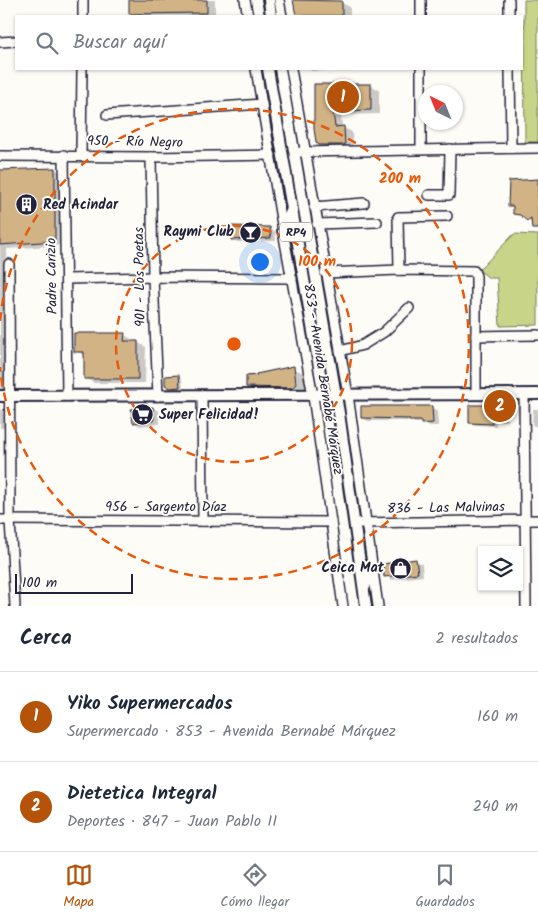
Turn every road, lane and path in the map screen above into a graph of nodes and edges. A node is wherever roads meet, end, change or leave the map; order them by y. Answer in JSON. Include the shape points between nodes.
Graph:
{"nodes":[{"id":1,"x":83,"y":0,"type":"edge"},
{"id":2,"x":245,"y":0,"type":"edge"},
{"id":3,"x":256,"y":0,"type":"edge"},
{"id":4,"x":269,"y":0,"type":"edge"},
{"id":5,"x":280,"y":0,"type":"edge"},
{"id":6,"x":421,"y":0,"type":"edge"},
{"id":7,"x":509,"y":0,"type":"edge"},
{"id":8,"x":83,"y":15,"type":"edge"},
{"id":9,"x":248,"y":15,"type":"edge"},
{"id":10,"x":259,"y":15,"type":"edge"},
{"id":11,"x":271,"y":15,"type":"edge"},
{"id":12,"x":282,"y":15,"type":"edge"},
{"id":13,"x":421,"y":15,"type":"edge"},
{"id":14,"x":509,"y":15,"type":"edge"},
{"id":15,"x":15,"y":41,"type":"edge"},
{"id":16,"x":0,"y":42,"type":"edge"},
{"id":17,"x":82,"y":70,"type":"edge"},
{"id":18,"x":256,"y":70,"type":"edge"},
{"id":19,"x":268,"y":70,"type":"edge"},
{"id":20,"x":280,"y":70,"type":"edge"},
{"id":21,"x":291,"y":70,"type":"edge"},
{"id":22,"x":421,"y":70,"type":"edge"},
{"id":23,"x":510,"y":70,"type":"edge"},
{"id":24,"x":262,"y":104,"type":"junction"},
{"id":25,"x":107,"y":115,"type":"dead end"},
{"id":26,"x":511,"y":148,"type":"junction"},
{"id":27,"x":538,"y":148,"type":"edge"},
{"id":28,"x":421,"y":149,"type":"junction"},
{"id":29,"x":450,"y":149,"type":"junction"},
{"id":30,"x":306,"y":151,"type":"junction"},
{"id":31,"x":294,"y":153,"type":"junction"},
{"id":32,"x":64,"y":155,"type":"junction"},
{"id":33,"x":81,"y":155,"type":"junction"},
{"id":34,"x":271,"y":155,"type":"junction"},
{"id":35,"x":0,"y":156,"type":"edge"},
{"id":36,"x":152,"y":157,"type":"junction"},
{"id":37,"x":429,"y":195,"type":"dead end"},
{"id":38,"x":364,"y":203,"type":"dead end"},
{"id":39,"x":314,"y":207,"type":"junction"},
{"id":40,"x":292,"y":208,"type":"junction"},
{"id":41,"x":447,"y":216,"type":"dead end"},
{"id":42,"x":377,"y":222,"type":"dead end"},
{"id":43,"x":317,"y":224,"type":"junction"},
{"id":44,"x":283,"y":231,"type":"junction"},
{"id":45,"x":9,"y":264,"type":"dead end"},
{"id":46,"x":399,"y":270,"type":"junction"},
{"id":47,"x":325,"y":273,"type":"junction"},
{"id":48,"x":153,"y":277,"type":"junction"},
{"id":49,"x":292,"y":278,"type":"junction"},
{"id":50,"x":67,"y":279,"type":"junction"},
{"id":51,"x":408,"y":308,"type":"dead end"},
{"id":52,"x":538,"y":334,"type":"edge"},
{"id":53,"x":476,"y":336,"type":"junction"},
{"id":54,"x":340,"y":351,"type":"junction"},
{"id":55,"x":476,"y":394,"type":"junction"},
{"id":56,"x":524,"y":394,"type":"junction"},
{"id":57,"x":538,"y":394,"type":"edge"},
{"id":58,"x":5,"y":396,"type":"edge"},
{"id":59,"x":68,"y":396,"type":"junction"},
{"id":60,"x":158,"y":396,"type":"junction"},
{"id":61,"x":202,"y":396,"type":"junction"},
{"id":62,"x":313,"y":396,"type":"junction"},
{"id":63,"x":324,"y":396,"type":"junction"},
{"id":64,"x":336,"y":396,"type":"junction"},
{"id":65,"x":348,"y":396,"type":"junction"},
{"id":66,"x":0,"y":520,"type":"edge"},
{"id":67,"x":10,"y":520,"type":"junction"},
{"id":68,"x":525,"y":520,"type":"junction"},
{"id":69,"x":538,"y":520,"type":"edge"},
{"id":70,"x":204,"y":521,"type":"junction"},
{"id":71,"x":331,"y":522,"type":"junction"},
{"id":72,"x":354,"y":523,"type":"junction"},
{"id":73,"x":366,"y":523,"type":"junction"},
{"id":74,"x":372,"y":569,"type":"junction"},
{"id":75,"x":364,"y":589,"type":"junction"},
{"id":76,"x":15,"y":606,"type":"edge"},
{"id":77,"x":343,"y":606,"type":"edge"},
{"id":78,"x":354,"y":606,"type":"edge"},
{"id":79,"x":366,"y":606,"type":"edge"},
{"id":80,"x":378,"y":606,"type":"edge"},
{"id":81,"x":526,"y":606,"type":"edge"}],
"edges":[{"from":1,"to":8,"type":"street"},
{"from":2,"to":9,"type":"street"},
{"from":3,"to":10,"type":"main road"},
{"from":4,"to":11,"type":"main road"},
{"from":5,"to":12,"type":"street"},
{"from":6,"to":13,"type":"street"},
{"from":7,"to":14,"type":"street"},
{"from":15,"to":16,"type":"street"},
{"from":17,"to":33,"type":"street"},
{"from":18,"to":24,"type":"street","name":"853 - Avenida Bernabé Márquez"},
{"from":19,"to":40,"type":"main road","name":"853 - Avenida Bernabé Márquez","number":"RP4"},
{"from":20,"to":31,"type":"main road","name":"853 - Avenida Bernabé Márquez","number":"RP4"},
{"from":21,"to":30,"type":"street","name":"853 - Avenida Bernabé Márquez"},
{"from":22,"to":28,"type":"street"},
{"from":23,"to":26,"type":"street"},
{"from":24,"to":25,"type":"street"},
{"from":24,"to":34,"type":"street","name":"853 - Avenida Bernabé Márquez"},
{"from":26,"to":27,"type":"street"},
{"from":26,"to":29,"type":"street"},
{"from":28,"to":29,"type":"street"},
{"from":28,"to":30,"type":"street"},
{"from":29,"to":37,"type":"street","via":[[449,195]]},
{"from":30,"to":31,"type":"street"},
{"from":30,"to":39,"type":"street","name":"853 - Avenida Bernabé Márquez"},
{"from":31,"to":64,"type":"main road","name":"853 - Avenida Bernabé Márquez","number":"RP4"},
{"from":32,"to":33,"type":"street","name":"950 - Río Negro"},
{"from":32,"to":35,"type":"street","name":"950 - Río Negro"},
{"from":32,"to":50,"type":"street","name":"Padre Carizio"},
{"from":33,"to":36,"type":"street","name":"950 - Río Negro"},
{"from":34,"to":36,"type":"street","name":"950 - Río Negro"},
{"from":34,"to":44,"type":"street","name":"853 - Avenida Bernabé Márquez"},
{"from":36,"to":48,"type":"street","name":"901 - Los Poetas"},
{"from":38,"to":39,"type":"street"},
{"from":39,"to":43,"type":"street","name":"853 - Avenida Bernabé Márquez"},
{"from":40,"to":44,"type":"main road"},
{"from":40,"to":63,"type":"main road","name":"853 - Avenida Bernabé Márquez","number":"RP4"},
{"from":41,"to":46,"type":"street","via":[[398,217]]},
{"from":42,"to":43,"type":"street"},
{"from":43,"to":47,"type":"street","name":"853 - Avenida Bernabé Márquez"},
{"from":44,"to":49,"type":"street","name":"853 - Avenida Bernabé Márquez"},
{"from":45,"to":58,"type":"street"},
{"from":46,"to":47,"type":"street"},
{"from":46,"to":53,"type":"street","via":[[474,271]]},
{"from":47,"to":54,"type":"street","name":"853 - Avenida Bernabé Márquez"},
{"from":48,"to":49,"type":"street"},
{"from":48,"to":50,"type":"street"},
{"from":48,"to":60,"type":"street","name":"901 - Los Poetas"},
{"from":49,"to":62,"type":"street","name":"853 - Avenida Bernabé Márquez"},
{"from":50,"to":59,"type":"street","name":"Padre Carizio"},
{"from":51,"to":54,"type":"street","via":[[384,332],[363,346]]},
{"from":52,"to":53,"type":"street"},
{"from":53,"to":55,"type":"street"},
{"from":54,"to":65,"type":"street","name":"853 - Avenida Bernabé Márquez"},
{"from":55,"to":56,"type":"main road"},
{"from":55,"to":65,"type":"main road"},
{"from":56,"to":57,"type":"main road"},
{"from":56,"to":68,"type":"street"},
{"from":58,"to":59,"type":"main road"},
{"from":58,"to":67,"type":"street"},
{"from":59,"to":60,"type":"main road"},
{"from":60,"to":61,"type":"main road"},
{"from":61,"to":62,"type":"main road"},
{"from":61,"to":70,"type":"street"},
{"from":62,"to":63,"type":"main road"},
{"from":62,"to":71,"type":"street","name":"853 - Avenida Bernabé Márquez"},
{"from":63,"to":64,"type":"main road"},
{"from":63,"to":78,"type":"main road","name":"853 - Avenida Bernabé Márquez","number":"RP4"},
{"from":64,"to":65,"type":"main road"},
{"from":64,"to":72,"type":"main road","name":"853 - Avenida Bernabé Márquez","number":"RP4"},
{"from":65,"to":73,"type":"street","name":"853 - Avenida Bernabé Márquez"},
{"from":66,"to":67,"type":"street","name":"956 - Sargento Díaz"},
{"from":67,"to":70,"type":"street","name":"956 - Sargento Díaz"},
{"from":67,"to":76,"type":"street"},
{"from":68,"to":69,"type":"street","name":"836 - Las Malvinas"},
{"from":68,"to":73,"type":"street","name":"836 - Las Malvinas"},
{"from":68,"to":81,"type":"street"},
{"from":70,"to":71,"type":"street","name":"956 - Sargento Díaz"},
{"from":71,"to":77,"type":"street","name":"853 - Avenida Bernabé Márquez"},
{"from":72,"to":73,"type":"street","name":"836 - Las Malvinas"},
{"from":72,"to":75,"type":"main road","name":"853 - Avenida Bernabé Márquez","number":"RP4"},
{"from":73,"to":74,"type":"street","name":"853 - Avenida Bernabé Márquez"},
{"from":74,"to":75,"type":"main road"},
{"from":74,"to":80,"type":"street","name":"853 - Avenida Bernabé Márquez"},
{"from":75,"to":79,"type":"main road","name":"853 - Avenida Bernabé Márquez","number":"RP4"}]}
